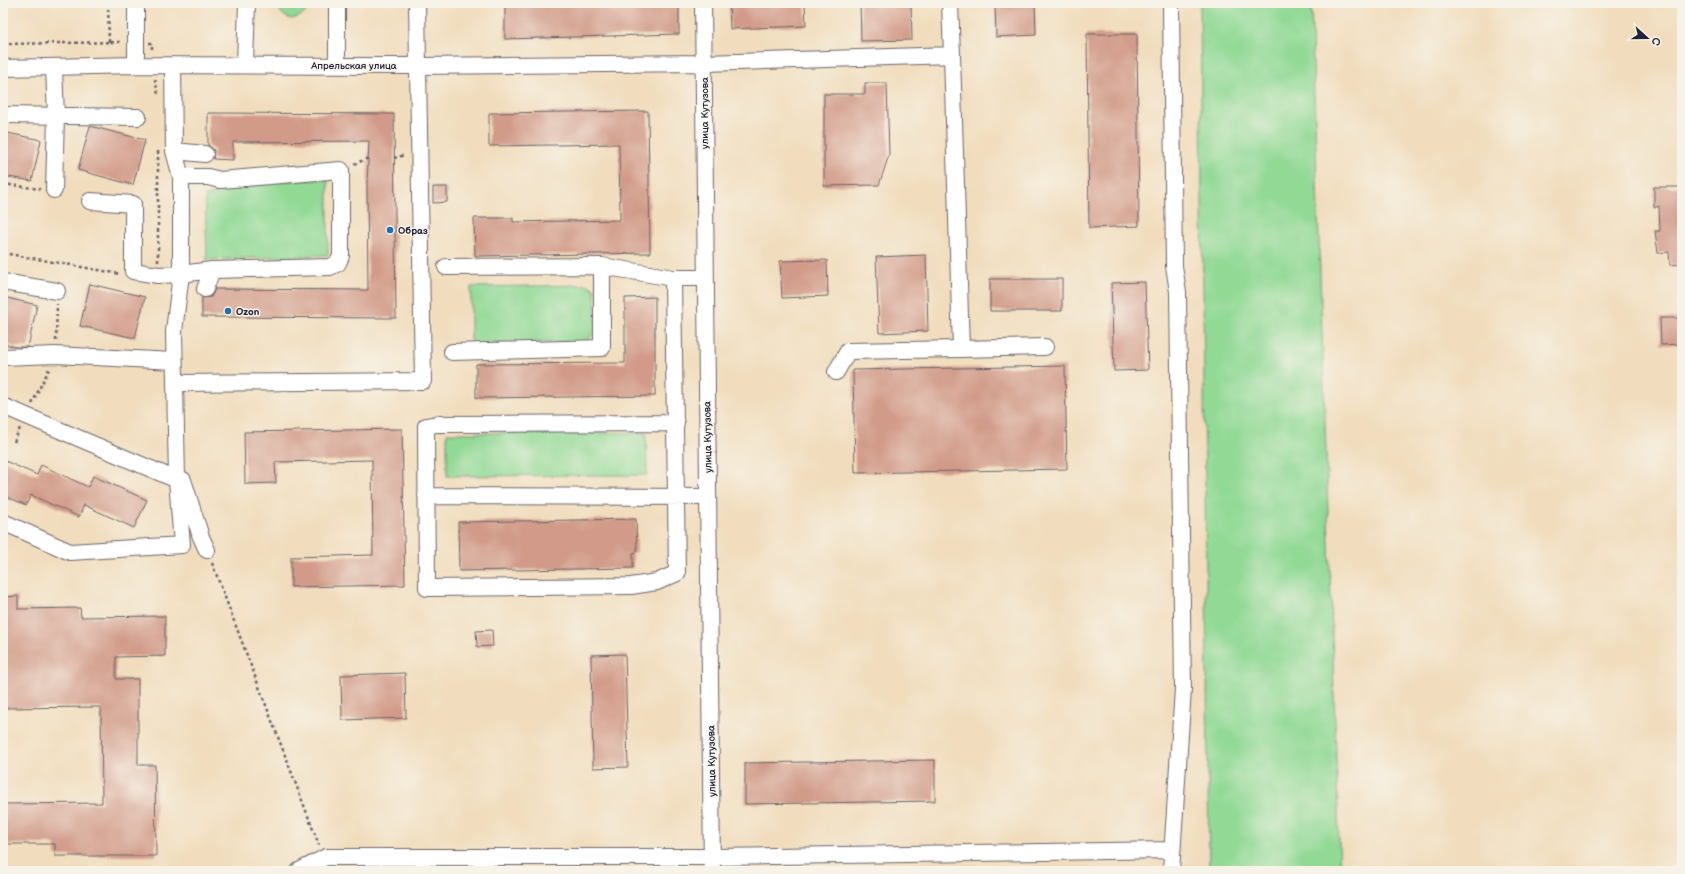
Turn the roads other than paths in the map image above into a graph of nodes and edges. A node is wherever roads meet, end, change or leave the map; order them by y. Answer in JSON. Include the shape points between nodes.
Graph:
{"nodes":[{"id":1,"x":136,"y":3,"type":"edge"},
{"id":2,"x":247,"y":3,"type":"edge"},
{"id":3,"x":337,"y":3,"type":"edge"},
{"id":4,"x":417,"y":3,"type":"edge"},
{"id":5,"x":703,"y":3,"type":"edge"},
{"id":6,"x":950,"y":3,"type":"edge"},
{"id":7,"x":1171,"y":3,"type":"edge"},
{"id":8,"x":952,"y":55,"type":"junction"},
{"id":9,"x":704,"y":63,"type":"junction"},
{"id":10,"x":136,"y":65,"type":"junction"},
{"id":11,"x":173,"y":65,"type":"junction"},
{"id":12,"x":245,"y":65,"type":"junction"},
{"id":13,"x":337,"y":65,"type":"junction"},
{"id":14,"x":418,"y":66,"type":"junction"},
{"id":15,"x":3,"y":68,"type":"edge"},
{"id":16,"x":54,"y":68,"type":"junction"},
{"id":17,"x":3,"y":115,"type":"edge"},
{"id":18,"x":56,"y":116,"type":"junction"},
{"id":19,"x":138,"y":117,"type":"dead end"},
{"id":20,"x":174,"y":151,"type":"junction"},
{"id":21,"x":206,"y":154,"type":"dead end"},
{"id":22,"x":181,"y":177,"type":"junction"},
{"id":23,"x":54,"y":190,"type":"road end"},
{"id":24,"x":90,"y":201,"type":"dead end"},
{"id":25,"x":602,"y":266,"type":"junction"},
{"id":26,"x":446,"y":267,"type":"dead end"},
{"id":27,"x":212,"y":270,"type":"junction"},
{"id":28,"x":181,"y":274,"type":"junction"},
{"id":29,"x":673,"y":278,"type":"junction"},
{"id":30,"x":705,"y":278,"type":"junction"},
{"id":31,"x":3,"y":282,"type":"edge"},
{"id":32,"x":205,"y":289,"type":"dead end"},
{"id":33,"x":57,"y":292,"type":"road end"},
{"id":34,"x":1045,"y":347,"type":"dead end"},
{"id":35,"x":961,"y":349,"type":"junction"},
{"id":36,"x":452,"y":352,"type":"dead end"},
{"id":37,"x":3,"y":357,"type":"edge"},
{"id":38,"x":174,"y":361,"type":"junction"},
{"id":39,"x":836,"y":372,"type":"dead end"},
{"id":40,"x":175,"y":384,"type":"junction"},
{"id":41,"x":3,"y":406,"type":"edge"},
{"id":42,"x":676,"y":424,"type":"junction"},
{"id":43,"x":176,"y":459,"type":"junction"},
{"id":44,"x":177,"y":480,"type":"junction"},
{"id":45,"x":426,"y":496,"type":"junction"},
{"id":46,"x":677,"y":497,"type":"junction"},
{"id":47,"x":708,"y":497,"type":"junction"},
{"id":48,"x":3,"y":522,"type":"edge"},
{"id":49,"x":207,"y":550,"type":"road end"},
{"id":50,"x":1172,"y":850,"type":"junction"},
{"id":51,"x":712,"y":864,"type":"edge"},
{"id":52,"x":300,"y":871,"type":"edge"},
{"id":53,"x":1171,"y":871,"type":"edge"}],
"edges":[{"from":1,"to":10,"type":"street"},
{"from":2,"to":12,"type":"street"},
{"from":3,"to":13,"type":"street"},
{"from":4,"to":14,"type":"street"},
{"from":5,"to":9,"type":"street","name":"улица Кутузова"},
{"from":6,"to":8,"type":"street"},
{"from":7,"to":50,"type":"street","via":[[1183,681]]},
{"from":8,"to":9,"type":"street","name":"Апрельская улица"},
{"from":8,"to":35,"type":"street"},
{"from":9,"to":14,"type":"street","name":"Апрельская улица"},
{"from":9,"to":30,"type":"street","name":"улица Кутузова"},
{"from":10,"to":11,"type":"street","name":"Апрельская улица"},
{"from":10,"to":16,"type":"street","name":"Апрельская улица"},
{"from":11,"to":12,"type":"street","name":"Апрельская улица"},
{"from":11,"to":20,"type":"street"},
{"from":12,"to":13,"type":"street","name":"Апрельская улица"},
{"from":13,"to":14,"type":"street","name":"Апрельская улица"},
{"from":14,"to":40,"type":"street","via":[[423,381]]},
{"from":15,"to":16,"type":"street","name":"Апрельская улица"},
{"from":16,"to":18,"type":"street"},
{"from":17,"to":18,"type":"street"},
{"from":18,"to":19,"type":"street"},
{"from":18,"to":23,"type":"street"},
{"from":20,"to":21,"type":"street"},
{"from":20,"to":22,"type":"street"},
{"from":22,"to":27,"type":"street","via":[[208,177],[220,180],[340,170],[341,256],[338,263],[330,267]]},
{"from":22,"to":28,"type":"street"},
{"from":24,"to":28,"type":"street","via":[[133,204],[133,271]]},
{"from":25,"to":26,"type":"street"},
{"from":25,"to":29,"type":"street"},
{"from":25,"to":36,"type":"street","via":[[602,348]]},
{"from":27,"to":28,"type":"street"},
{"from":27,"to":32,"type":"street"},
{"from":28,"to":38,"type":"street","via":[[174,331]]},
{"from":29,"to":30,"type":"street"},
{"from":29,"to":42,"type":"street"},
{"from":30,"to":47,"type":"street","name":"улица Кутузова"},
{"from":31,"to":33,"type":"street"},
{"from":34,"to":35,"type":"street"},
{"from":35,"to":39,"type":"street","via":[[848,351]]},
{"from":37,"to":38,"type":"street","via":[[55,355]]},
{"from":38,"to":40,"type":"street"},
{"from":40,"to":43,"type":"street"},
{"from":41,"to":44,"type":"street"},
{"from":42,"to":45,"type":"street","via":[[426,426]]},
{"from":42,"to":46,"type":"street"},
{"from":43,"to":44,"type":"street"},
{"from":43,"to":49,"type":"street"},
{"from":44,"to":48,"type":"street","via":[[182,545],[70,552]]},
{"from":45,"to":46,"type":"street"},
{"from":45,"to":46,"type":"street","via":[[427,588],[631,586],[657,582],[677,573]]},
{"from":46,"to":47,"type":"street"},
{"from":47,"to":51,"type":"street","name":"улица Кутузова"},
{"from":50,"to":51,"type":"street"},
{"from":50,"to":53,"type":"street"},
{"from":51,"to":52,"type":"street","via":[[326,858]]}]}
